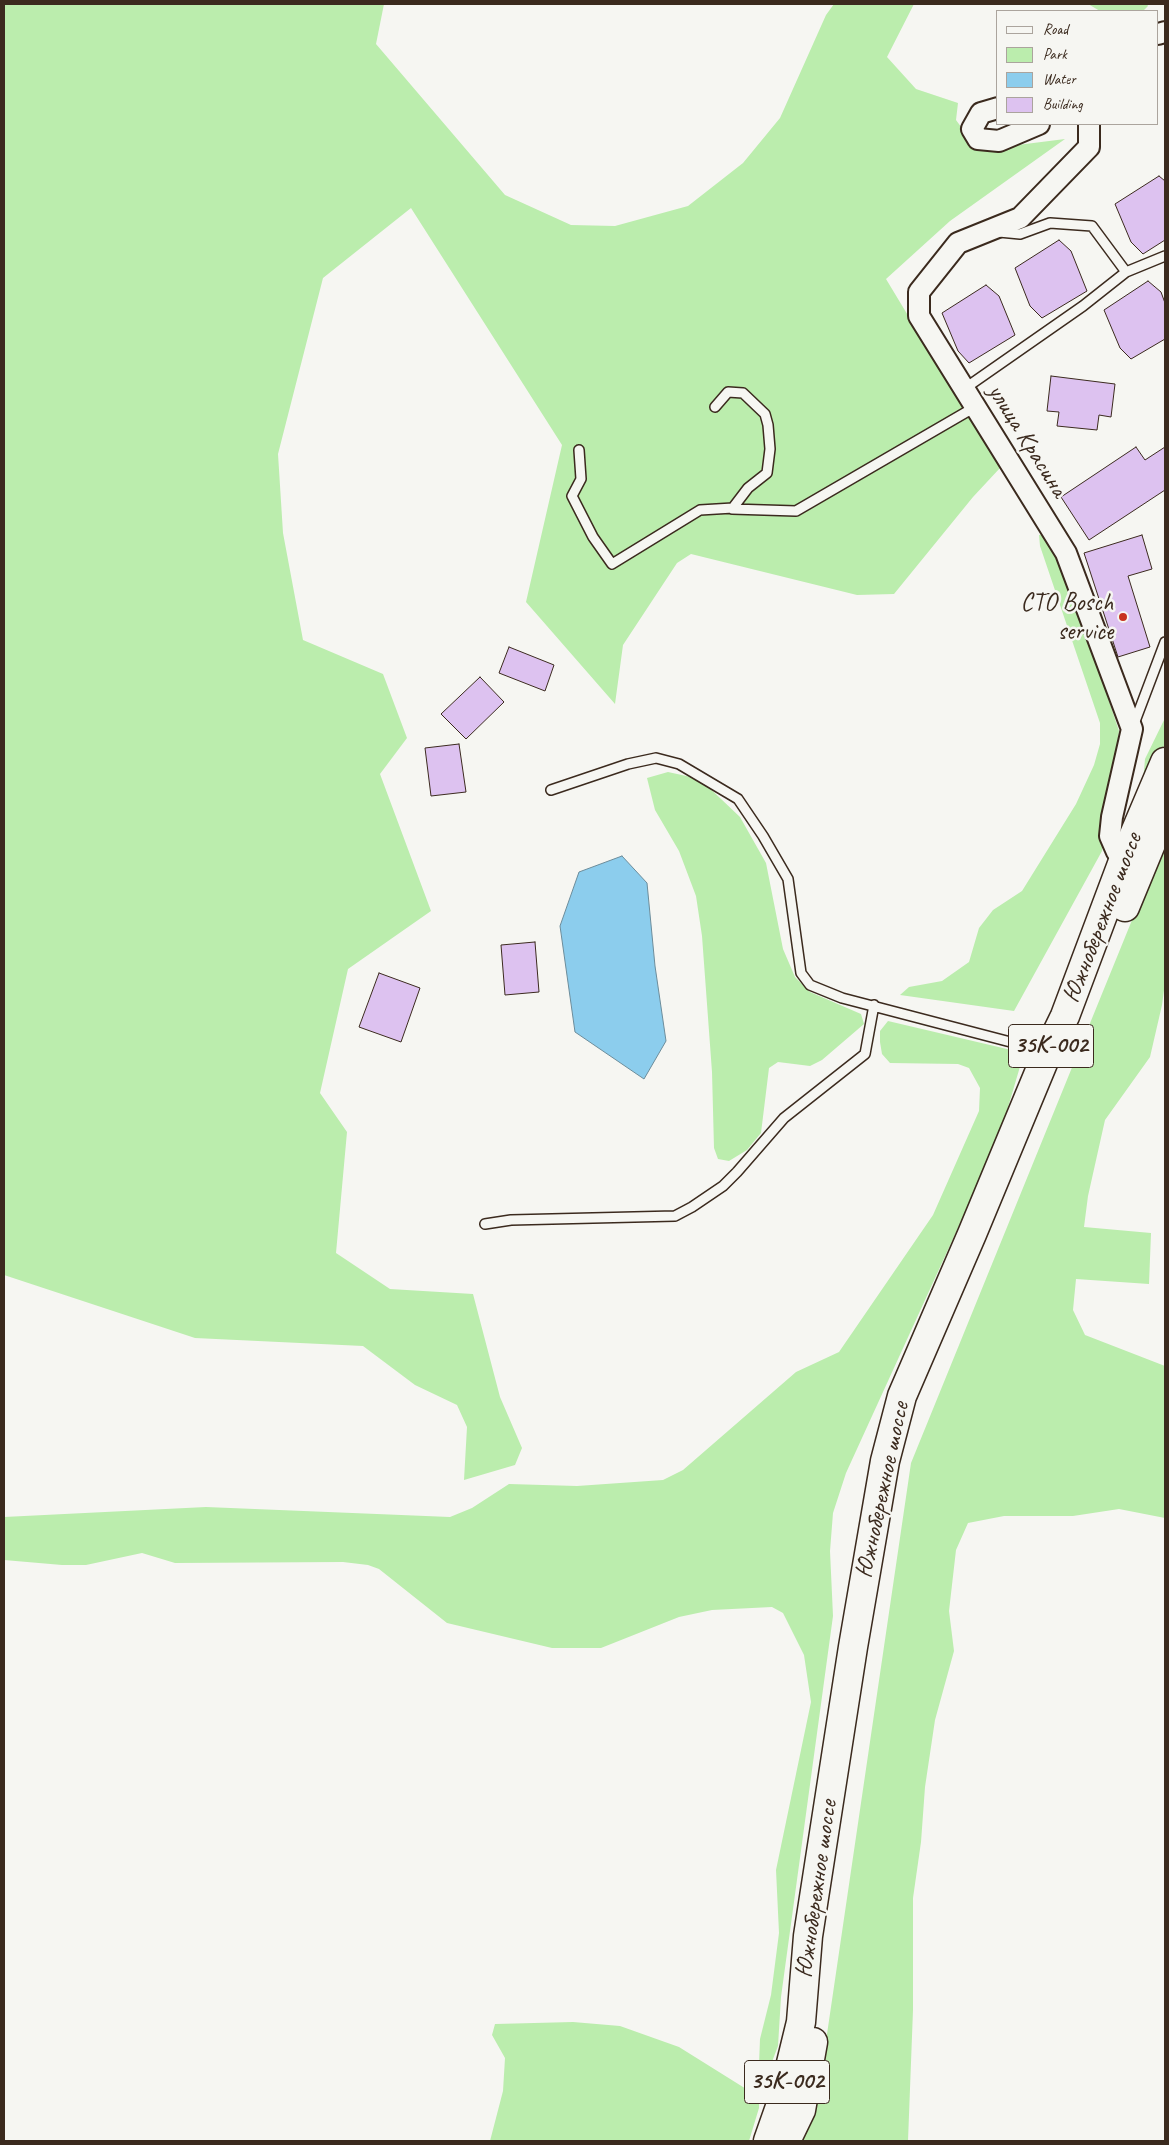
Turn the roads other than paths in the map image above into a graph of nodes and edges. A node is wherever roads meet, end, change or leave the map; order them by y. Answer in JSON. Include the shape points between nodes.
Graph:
{"nodes":[{"id":1,"x":996,"y":109,"type":"edge"},
{"id":2,"x":1037,"y":125,"type":"edge"},
{"id":3,"x":1089,"y":125,"type":"edge"},
{"id":4,"x":988,"y":231,"type":"junction"},
{"id":5,"x":1165,"y":256,"type":"edge"},
{"id":6,"x":1126,"y":272,"type":"junction"},
{"id":7,"x":964,"y":388,"type":"junction"},
{"id":8,"x":975,"y":406,"type":"junction"},
{"id":9,"x":715,"y":407,"type":"dead end"},
{"id":10,"x":579,"y":450,"type":"dead end"},
{"id":11,"x":733,"y":508,"type":"junction"},
{"id":12,"x":1165,"y":642,"type":"edge"},
{"id":13,"x":1132,"y":729,"type":"junction"},
{"id":14,"x":1165,"y":762,"type":"edge"},
{"id":15,"x":551,"y":790,"type":"dead end"},
{"id":16,"x":1165,"y":810,"type":"edge"},
{"id":17,"x":1133,"y":862,"type":"junction"},
{"id":18,"x":874,"y":1005,"type":"junction"},
{"id":19,"x":1048,"y":1052,"type":"junction"},
{"id":20,"x":485,"y":1224,"type":"dead end"},
{"id":21,"x":979,"y":1239,"type":"junction"},
{"id":22,"x":768,"y":2141,"type":"edge"},
{"id":23,"x":786,"y":2141,"type":"edge"}],
"edges":[{"from":1,"to":2,"type":"street","via":[[981,114],[972,129],[978,139],[999,141]]},
{"from":3,"to":4,"type":"street","name":"улица Красина","via":[[1089,147],[1064,174],[1020,218]]},
{"from":4,"to":6,"type":"lane","via":[[1020,234],[1050,223],[1092,226]]},
{"from":4,"to":7,"type":"street","name":"улица Красина","via":[[958,243],[919,292],[919,316]]},
{"from":5,"to":6,"type":"lane"},
{"from":6,"to":7,"type":"lane","via":[[1083,306]]},
{"from":7,"to":8,"type":"street","name":"улица Красина"},
{"from":8,"to":11,"type":"lane","via":[[796,512]]},
{"from":8,"to":13,"type":"street","name":"улица Красина","via":[[1066,553]]},
{"from":9,"to":11,"type":"lane","via":[[728,392],[743,393],[765,414],[768,425],[767,473],[748,488]]},
{"from":10,"to":11,"type":"lane","via":[[581,479],[572,496],[593,537],[612,564],[700,510]]},
{"from":12,"to":13,"type":"lane"},
{"from":13,"to":17,"type":"street","via":[[1110,836],[1117,852]]},
{"from":14,"to":17,"type":"highway","name":"Южнобережное шоссе"},
{"from":15,"to":18,"type":"lane","via":[[656,758],[679,764],[738,799],[788,879],[801,973],[810,985],[842,998]]},
{"from":16,"to":17,"type":"highway","name":"Южнобережное шоссе"},
{"from":17,"to":19,"type":"highway","name":"Южнобережное шоссе","number":"35К-002"},
{"from":17,"to":21,"type":"highway","name":"Южнобережное шоссе","number":"35К-002"},
{"from":18,"to":19,"type":"lane"},
{"from":18,"to":20,"type":"lane","via":[[865,1054],[784,1118],[723,1186],[692,1207],[675,1216],[511,1220]]},
{"from":19,"to":21,"type":"highway","name":"Южнобережное шоссе","number":"35К-002"},
{"from":21,"to":22,"type":"highway","name":"Южнобережное шоссе","number":"35К-002","via":[[902,1396],[885,1461],[808,1936],[801,2022],[781,2104]]},
{"from":21,"to":23,"type":"highway","name":"Южнобережное шоссе","via":[[917,1406],[900,1471],[825,1938],[809,2072],[801,2110]]}]}
